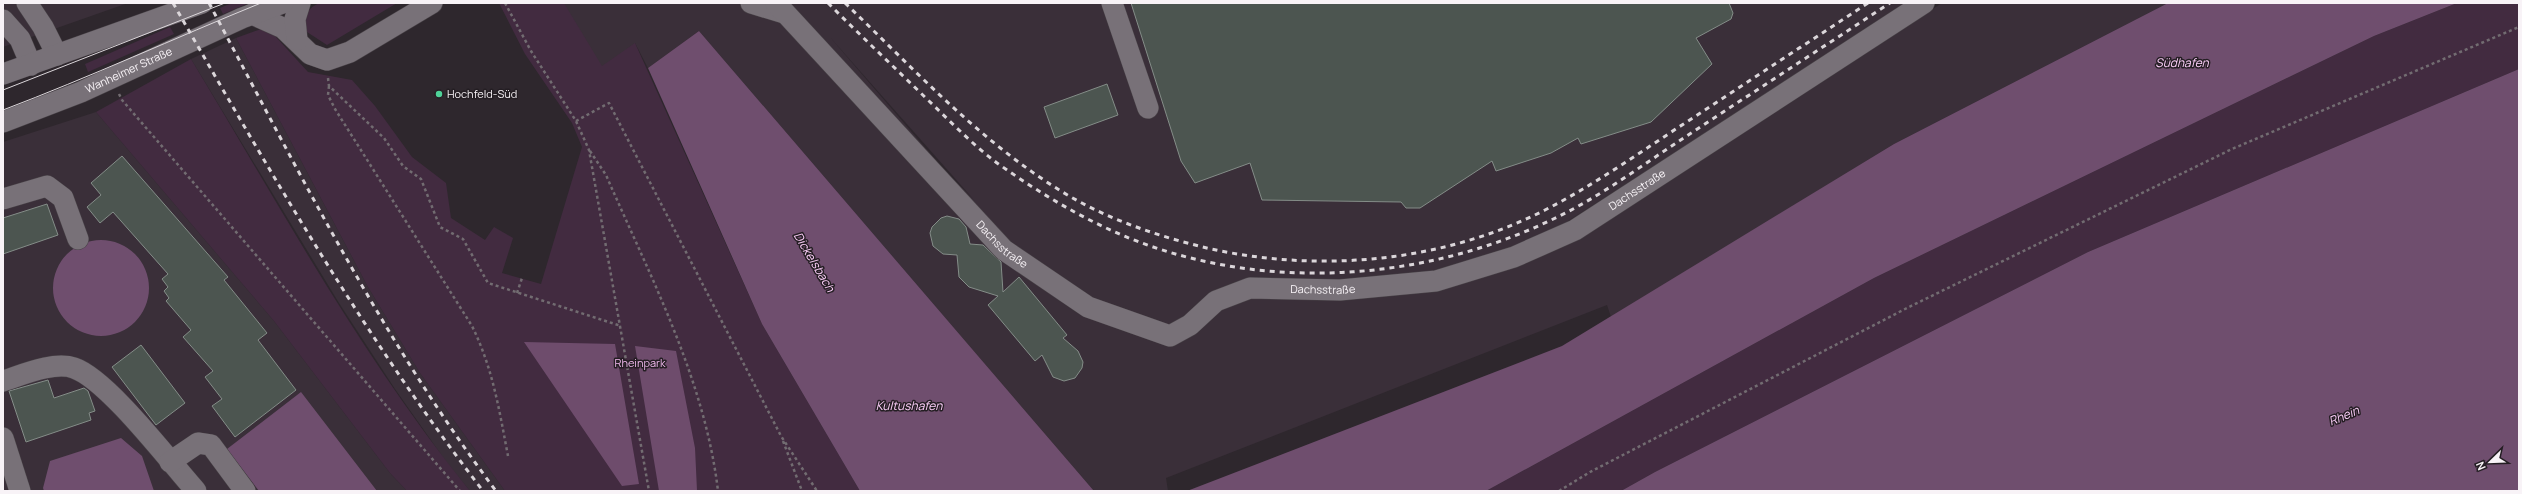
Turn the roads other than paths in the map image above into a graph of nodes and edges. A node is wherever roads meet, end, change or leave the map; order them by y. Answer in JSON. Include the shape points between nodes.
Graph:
{"nodes":[{"id":1,"x":27,"y":3,"type":"edge"},
{"id":2,"x":202,"y":3,"type":"edge"},
{"id":3,"x":283,"y":3,"type":"edge"},
{"id":4,"x":300,"y":3,"type":"edge"},
{"id":5,"x":432,"y":3,"type":"edge"},
{"id":6,"x":751,"y":3,"type":"edge"},
{"id":7,"x":1112,"y":3,"type":"edge"},
{"id":8,"x":1924,"y":3,"type":"edge"},
{"id":9,"x":780,"y":8,"type":"edge"},
{"id":10,"x":252,"y":14,"type":"junction"},
{"id":11,"x":3,"y":20,"type":"edge"},
{"id":12,"x":297,"y":40,"type":"junction"},
{"id":13,"x":57,"y":55,"type":"junction"},
{"id":14,"x":31,"y":65,"type":"junction"},
{"id":15,"x":3,"y":74,"type":"edge"},
{"id":16,"x":1148,"y":108,"type":"dead end"},
{"id":17,"x":3,"y":122,"type":"edge"},
{"id":18,"x":3,"y":200,"type":"edge"},
{"id":19,"x":78,"y":239,"type":"dead end"},
{"id":20,"x":3,"y":381,"type":"edge"},
{"id":21,"x":3,"y":438,"type":"edge"},
{"id":22,"x":170,"y":462,"type":"junction"},
{"id":23,"x":20,"y":491,"type":"edge"},
{"id":24,"x":196,"y":491,"type":"edge"},
{"id":25,"x":245,"y":491,"type":"edge"}],
"edges":[{"from":1,"to":13,"type":"street","via":[[43,26]]},
{"from":2,"to":13,"type":"street"},
{"from":3,"to":10,"type":"street","name":"Wanheimer Straße"},
{"from":4,"to":12,"type":"street","via":[[295,19]]},
{"from":5,"to":12,"type":"street","via":[[350,52],[327,60],[310,54]]},
{"from":6,"to":9,"type":"street"},
{"from":7,"to":16,"type":"street"},
{"from":8,"to":9,"type":"street","name":"Dachsstraße","via":[[1575,230],[1514,257],[1436,281],[1340,290],[1250,288],[1216,301],[1190,325],[1170,336],[1088,306],[1004,250]]},
{"from":10,"to":12,"type":"street","via":[[283,28]]},
{"from":10,"to":17,"type":"street","name":"Wanheimer Straße","via":[[109,81]]},
{"from":11,"to":14,"type":"street","via":[[20,39]]},
{"from":13,"to":14,"type":"street"},
{"from":14,"to":15,"type":"street"},
{"from":18,"to":19,"type":"street","via":[[47,186],[63,198]]},
{"from":20,"to":22,"type":"street","via":[[44,368],[74,368],[100,382]]},
{"from":21,"to":23,"type":"street"},
{"from":22,"to":24,"type":"street"},
{"from":22,"to":25,"type":"street","via":[[198,443],[211,445]]}]}
